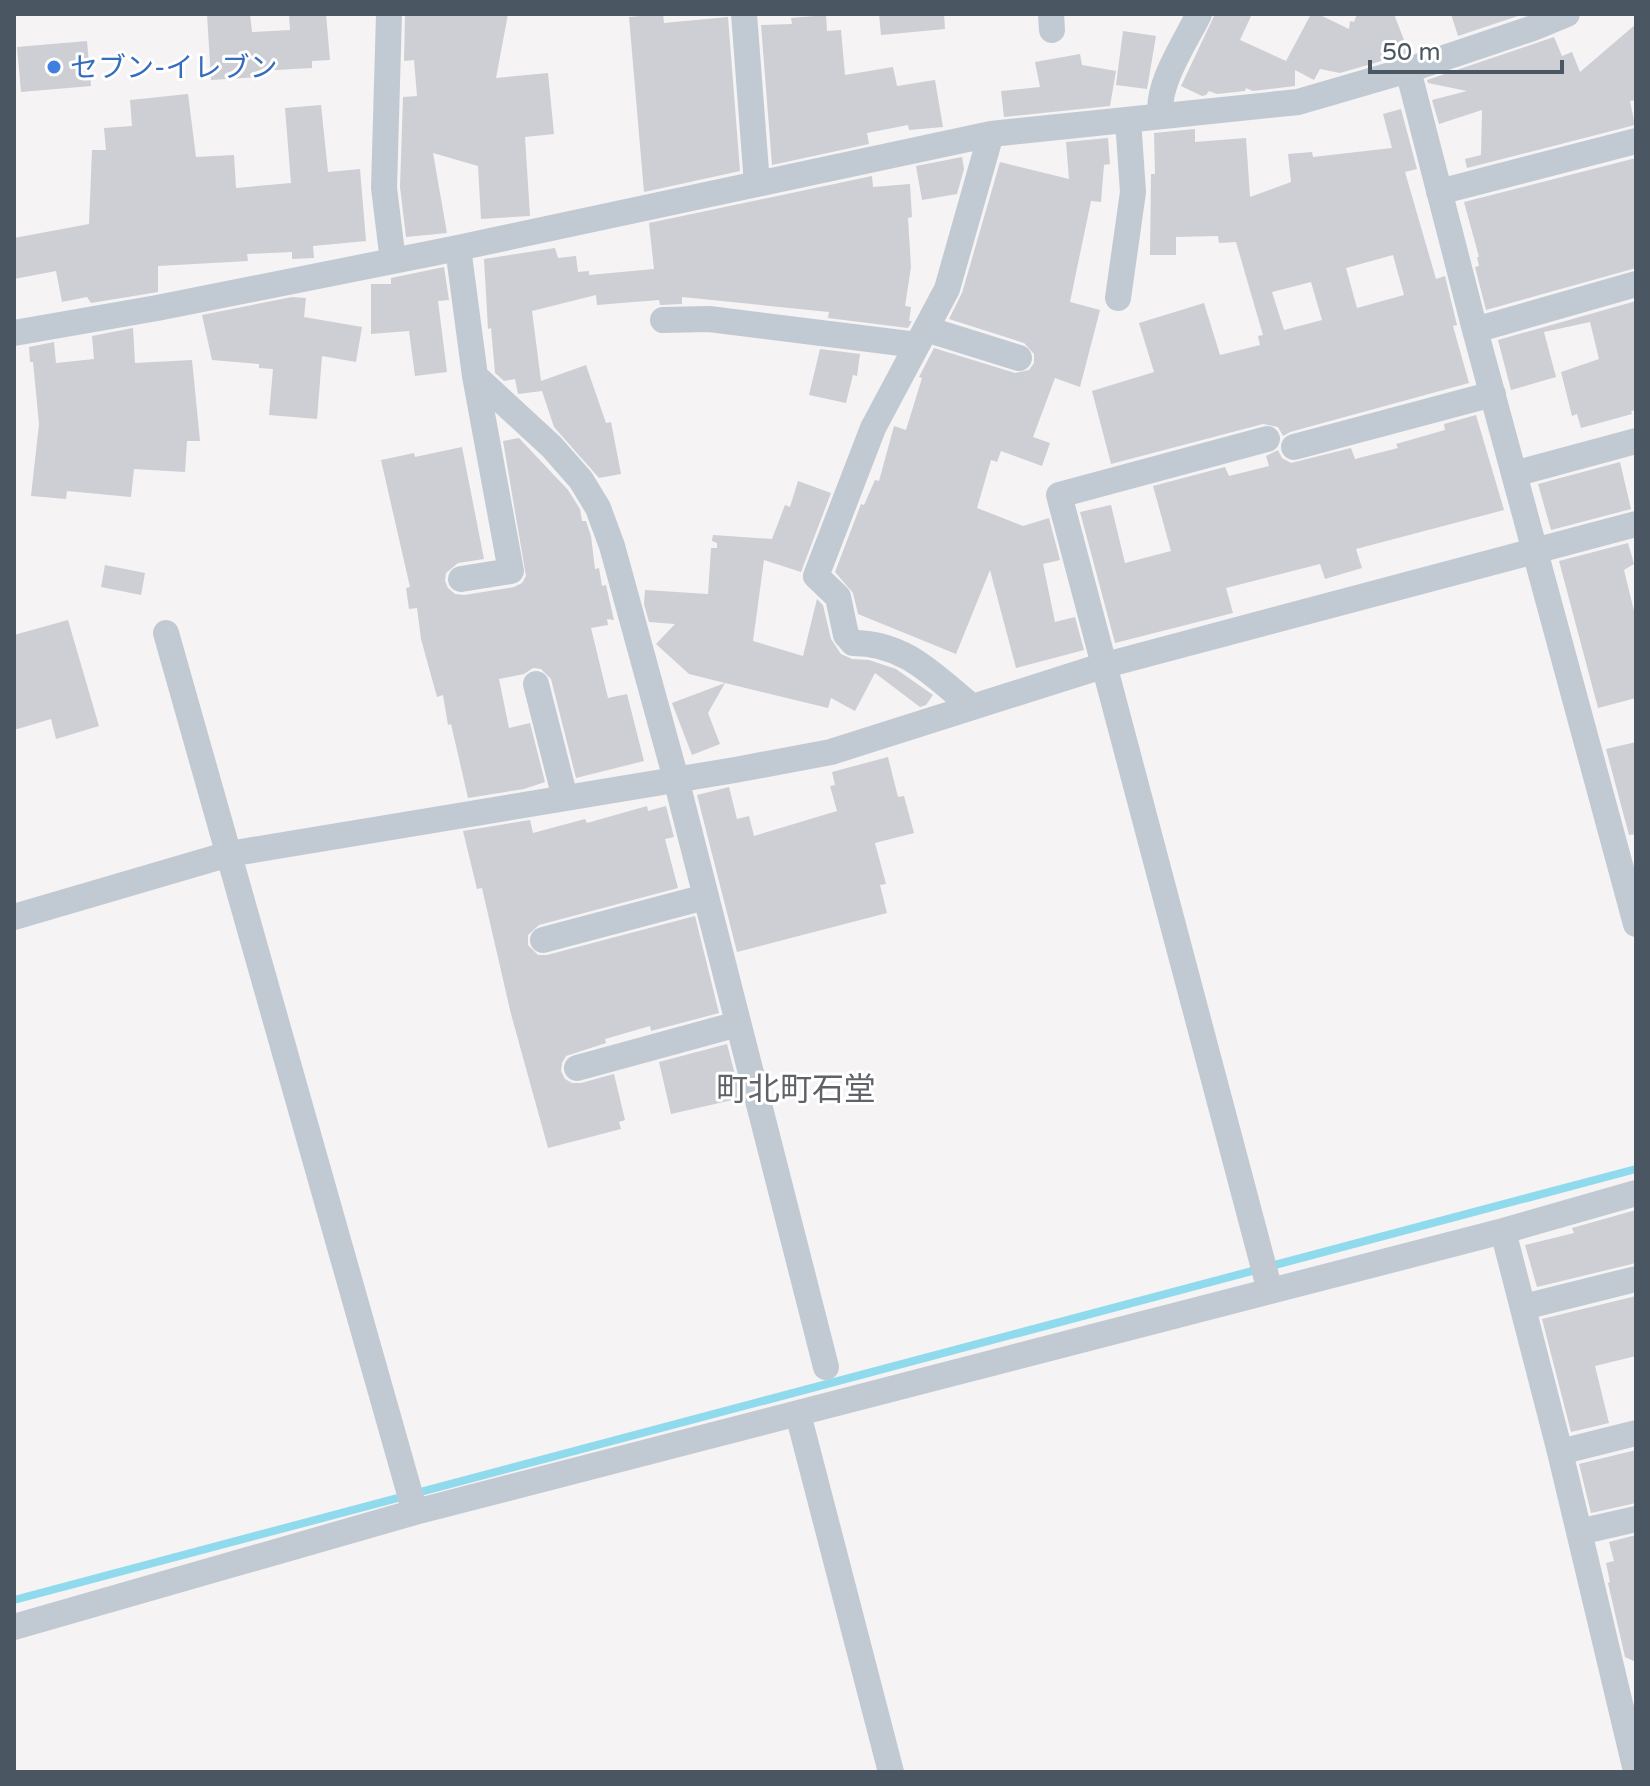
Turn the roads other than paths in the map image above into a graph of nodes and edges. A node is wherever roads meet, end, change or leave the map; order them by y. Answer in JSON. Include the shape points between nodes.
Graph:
{"nodes":[{"id":1,"x":389,"y":14,"type":"edge"},
{"id":2,"x":744,"y":14,"type":"edge"},
{"id":3,"x":1199,"y":14,"type":"edge"},
{"id":4,"x":1567,"y":14,"type":"edge"},
{"id":5,"x":1530,"y":21,"type":"edge"},
{"id":6,"x":1408,"y":70,"type":"junction"},
{"id":7,"x":1161,"y":116,"type":"junction"},
{"id":8,"x":1128,"y":120,"type":"junction"},
{"id":9,"x":991,"y":134,"type":"junction"},
{"id":10,"x":1636,"y":141,"type":"edge"},
{"id":11,"x":757,"y":184,"type":"junction"},
{"id":12,"x":1439,"y":192,"type":"junction"},
{"id":13,"x":458,"y":248,"type":"junction"},
{"id":14,"x":393,"y":261,"type":"junction"},
{"id":15,"x":1636,"y":284,"type":"edge"},
{"id":16,"x":1118,"y":298,"type":"dead end"},
{"id":17,"x":663,"y":320,"type":"dead end"},
{"id":18,"x":1475,"y":330,"type":"junction"},
{"id":19,"x":14,"y":333,"type":"edge"},
{"id":20,"x":921,"y":337,"type":"junction"},
{"id":21,"x":1019,"y":358,"type":"dead end"},
{"id":22,"x":475,"y":376,"type":"junction"},
{"id":23,"x":1493,"y":394,"type":"junction"},
{"id":24,"x":1267,"y":439,"type":"dead end"},
{"id":25,"x":1636,"y":441,"type":"edge"},
{"id":26,"x":1294,"y":447,"type":"dead end"},
{"id":27,"x":1514,"y":474,"type":"junction"},
{"id":28,"x":1636,"y":524,"type":"edge"},
{"id":29,"x":1536,"y":551,"type":"junction"},
{"id":30,"x":461,"y":579,"type":"dead end"},
{"id":31,"x":166,"y":633,"type":"dead end"},
{"id":32,"x":1102,"y":666,"type":"junction"},
{"id":33,"x":536,"y":684,"type":"dead end"},
{"id":34,"x":971,"y":706,"type":"junction"},
{"id":35,"x":676,"y":779,"type":"junction"},
{"id":36,"x":565,"y":798,"type":"junction"},
{"id":37,"x":229,"y":854,"type":"junction"},
{"id":38,"x":1628,"y":863,"type":"edge"},
{"id":39,"x":705,"y":897,"type":"junction"},
{"id":40,"x":14,"y":917,"type":"edge"},
{"id":41,"x":1636,"y":924,"type":"edge"},
{"id":42,"x":543,"y":940,"type":"dead end"},
{"id":43,"x":738,"y":1024,"type":"junction"},
{"id":44,"x":577,"y":1068,"type":"dead end"},
{"id":45,"x":1636,"y":1193,"type":"edge"},
{"id":46,"x":1503,"y":1231,"type":"junction"},
{"id":47,"x":1636,"y":1279,"type":"edge"},
{"id":48,"x":1268,"y":1283,"type":"junction"},
{"id":49,"x":1524,"y":1307,"type":"junction"},
{"id":50,"x":826,"y":1367,"type":"dead end"},
{"id":51,"x":798,"y":1414,"type":"junction"},
{"id":52,"x":1636,"y":1433,"type":"edge"},
{"id":53,"x":1560,"y":1452,"type":"junction"},
{"id":54,"x":415,"y":1512,"type":"junction"},
{"id":55,"x":1636,"y":1519,"type":"edge"},
{"id":56,"x":1579,"y":1532,"type":"junction"},
{"id":57,"x":14,"y":1627,"type":"edge"},
{"id":58,"x":1625,"y":1676,"type":"edge"},
{"id":59,"x":1636,"y":1771,"type":"edge"},
{"id":60,"x":891,"y":1772,"type":"edge"}],
"edges":[{"from":1,"to":14,"type":"street","via":[[384,188]]},
{"from":2,"to":11,"type":"street"},
{"from":3,"to":7,"type":"street","via":[[1165,83]]},
{"from":4,"to":5,"type":"street"},
{"from":5,"to":6,"type":"street"},
{"from":6,"to":7,"type":"street","via":[[1298,102]]},
{"from":6,"to":12,"type":"street"},
{"from":7,"to":8,"type":"street"},
{"from":8,"to":9,"type":"street"},
{"from":8,"to":16,"type":"street","via":[[1133,192]]},
{"from":9,"to":11,"type":"street"},
{"from":9,"to":20,"type":"street","via":[[947,289]]},
{"from":10,"to":12,"type":"street"},
{"from":11,"to":13,"type":"street"},
{"from":12,"to":18,"type":"street"},
{"from":13,"to":14,"type":"street"},
{"from":13,"to":22,"type":"street"},
{"from":14,"to":19,"type":"street"},
{"from":15,"to":18,"type":"street"},
{"from":17,"to":20,"type":"street","via":[[709,319]]},
{"from":18,"to":23,"type":"street"},
{"from":20,"to":21,"type":"street"},
{"from":20,"to":34,"type":"street","via":[[873,428],[816,576],[838,597],[846,635],[853,643],[897,650]]},
{"from":22,"to":30,"type":"street","via":[[511,571]]},
{"from":22,"to":35,"type":"street","via":[[552,447],[598,508]]},
{"from":23,"to":26,"type":"street"},
{"from":23,"to":27,"type":"street"},
{"from":24,"to":32,"type":"street","via":[[1059,495]]},
{"from":25,"to":27,"type":"street"},
{"from":27,"to":29,"type":"street"},
{"from":28,"to":29,"type":"street"},
{"from":29,"to":32,"type":"street"},
{"from":29,"to":38,"type":"street"},
{"from":31,"to":37,"type":"street"},
{"from":32,"to":34,"type":"street"},
{"from":32,"to":48,"type":"street"},
{"from":33,"to":36,"type":"street"},
{"from":34,"to":35,"type":"street","via":[[831,752]]},
{"from":35,"to":36,"type":"street"},
{"from":35,"to":39,"type":"street"},
{"from":36,"to":37,"type":"street"},
{"from":37,"to":40,"type":"street"},
{"from":37,"to":54,"type":"street"},
{"from":38,"to":41,"type":"street"},
{"from":39,"to":42,"type":"street"},
{"from":39,"to":43,"type":"street"},
{"from":43,"to":44,"type":"street"},
{"from":43,"to":50,"type":"street"},
{"from":45,"to":46,"type":"street"},
{"from":46,"to":48,"type":"street"},
{"from":46,"to":49,"type":"street"},
{"from":47,"to":49,"type":"street"},
{"from":48,"to":51,"type":"street"},
{"from":49,"to":53,"type":"street"},
{"from":51,"to":54,"type":"street"},
{"from":51,"to":60,"type":"street"},
{"from":52,"to":53,"type":"street"},
{"from":53,"to":56,"type":"street"},
{"from":54,"to":57,"type":"street"},
{"from":55,"to":56,"type":"street"},
{"from":56,"to":58,"type":"street"},
{"from":58,"to":59,"type":"street"}]}
